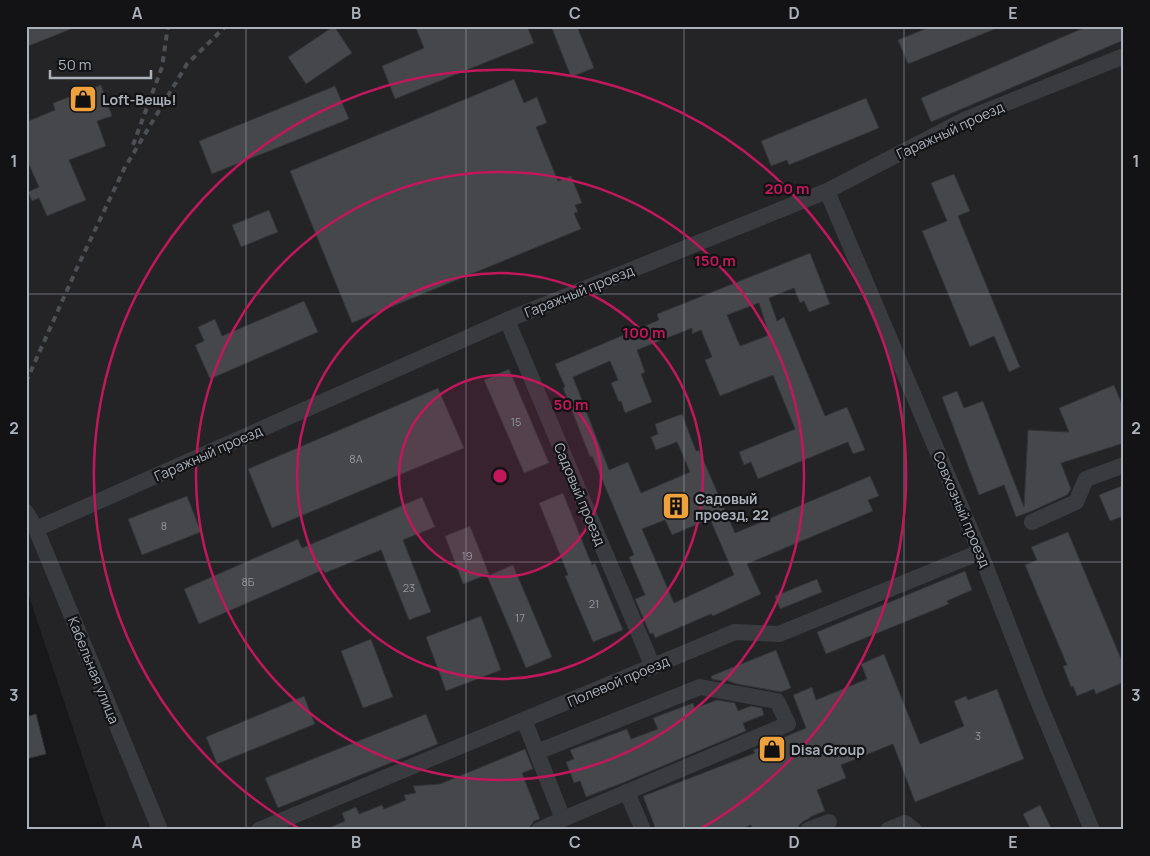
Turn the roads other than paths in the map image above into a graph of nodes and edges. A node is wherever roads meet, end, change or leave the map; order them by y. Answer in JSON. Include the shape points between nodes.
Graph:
{"nodes":[{"id":1,"x":1124,"y":56,"type":"edge"},
{"id":2,"x":827,"y":191,"type":"junction"},
{"id":3,"x":507,"y":320,"type":"junction"},
{"id":4,"x":1124,"y":465,"type":"edge"},
{"id":5,"x":26,"y":512,"type":"edge"},
{"id":6,"x":1032,"y":522,"type":"dead end"},
{"id":7,"x":36,"y":529,"type":"junction"},
{"id":8,"x":980,"y":552,"type":"junction"},
{"id":9,"x":653,"y":667,"type":"junction"},
{"id":10,"x":524,"y":720,"type":"junction"},
{"id":11,"x":537,"y":752,"type":"junction"},
{"id":12,"x":627,"y":792,"type":"junction"},
{"id":13,"x":563,"y":819,"type":"junction"},
{"id":14,"x":829,"y":822,"type":"dead end"},
{"id":15,"x":160,"y":830,"type":"edge"},
{"id":16,"x":259,"y":830,"type":"edge"},
{"id":17,"x":538,"y":830,"type":"edge"},
{"id":18,"x":643,"y":830,"type":"edge"},
{"id":19,"x":808,"y":830,"type":"edge"},
{"id":20,"x":888,"y":830,"type":"edge"},
{"id":21,"x":914,"y":830,"type":"edge"},
{"id":22,"x":1092,"y":830,"type":"edge"}],
"edges":[{"from":1,"to":2,"type":"street","name":"Гаражный проезд","via":[[964,120]]},
{"from":2,"to":3,"type":"street","name":"Гаражный проезд"},
{"from":2,"to":8,"type":"street","name":"Совхозный проезд"},
{"from":3,"to":7,"type":"street","name":"Гаражный проезд"},
{"from":3,"to":9,"type":"street","name":"Садовый проезд"},
{"from":4,"to":6,"type":"street","via":[[1086,479],[1076,502]]},
{"from":5,"to":7,"type":"street","name":"Кабельная улица"},
{"from":7,"to":15,"type":"street","name":"Кабельная улица"},
{"from":8,"to":9,"type":"street","name":"Полевой проезд","via":[[779,634],[736,632]]},
{"from":8,"to":22,"type":"street","name":"Совхозный проезд"},
{"from":9,"to":10,"type":"street","name":"Полевой проезд"},
{"from":10,"to":11,"type":"street"},
{"from":10,"to":16,"type":"street","name":"Полевой проезд"},
{"from":11,"to":12,"type":"street","via":[[700,687],[777,701],[788,724]]},
{"from":11,"to":13,"type":"street"},
{"from":12,"to":13,"type":"street"},
{"from":12,"to":18,"type":"street"},
{"from":13,"to":17,"type":"street"},
{"from":14,"to":19,"type":"street"},
{"from":20,"to":21,"type":"street","via":[[905,823]]}]}
